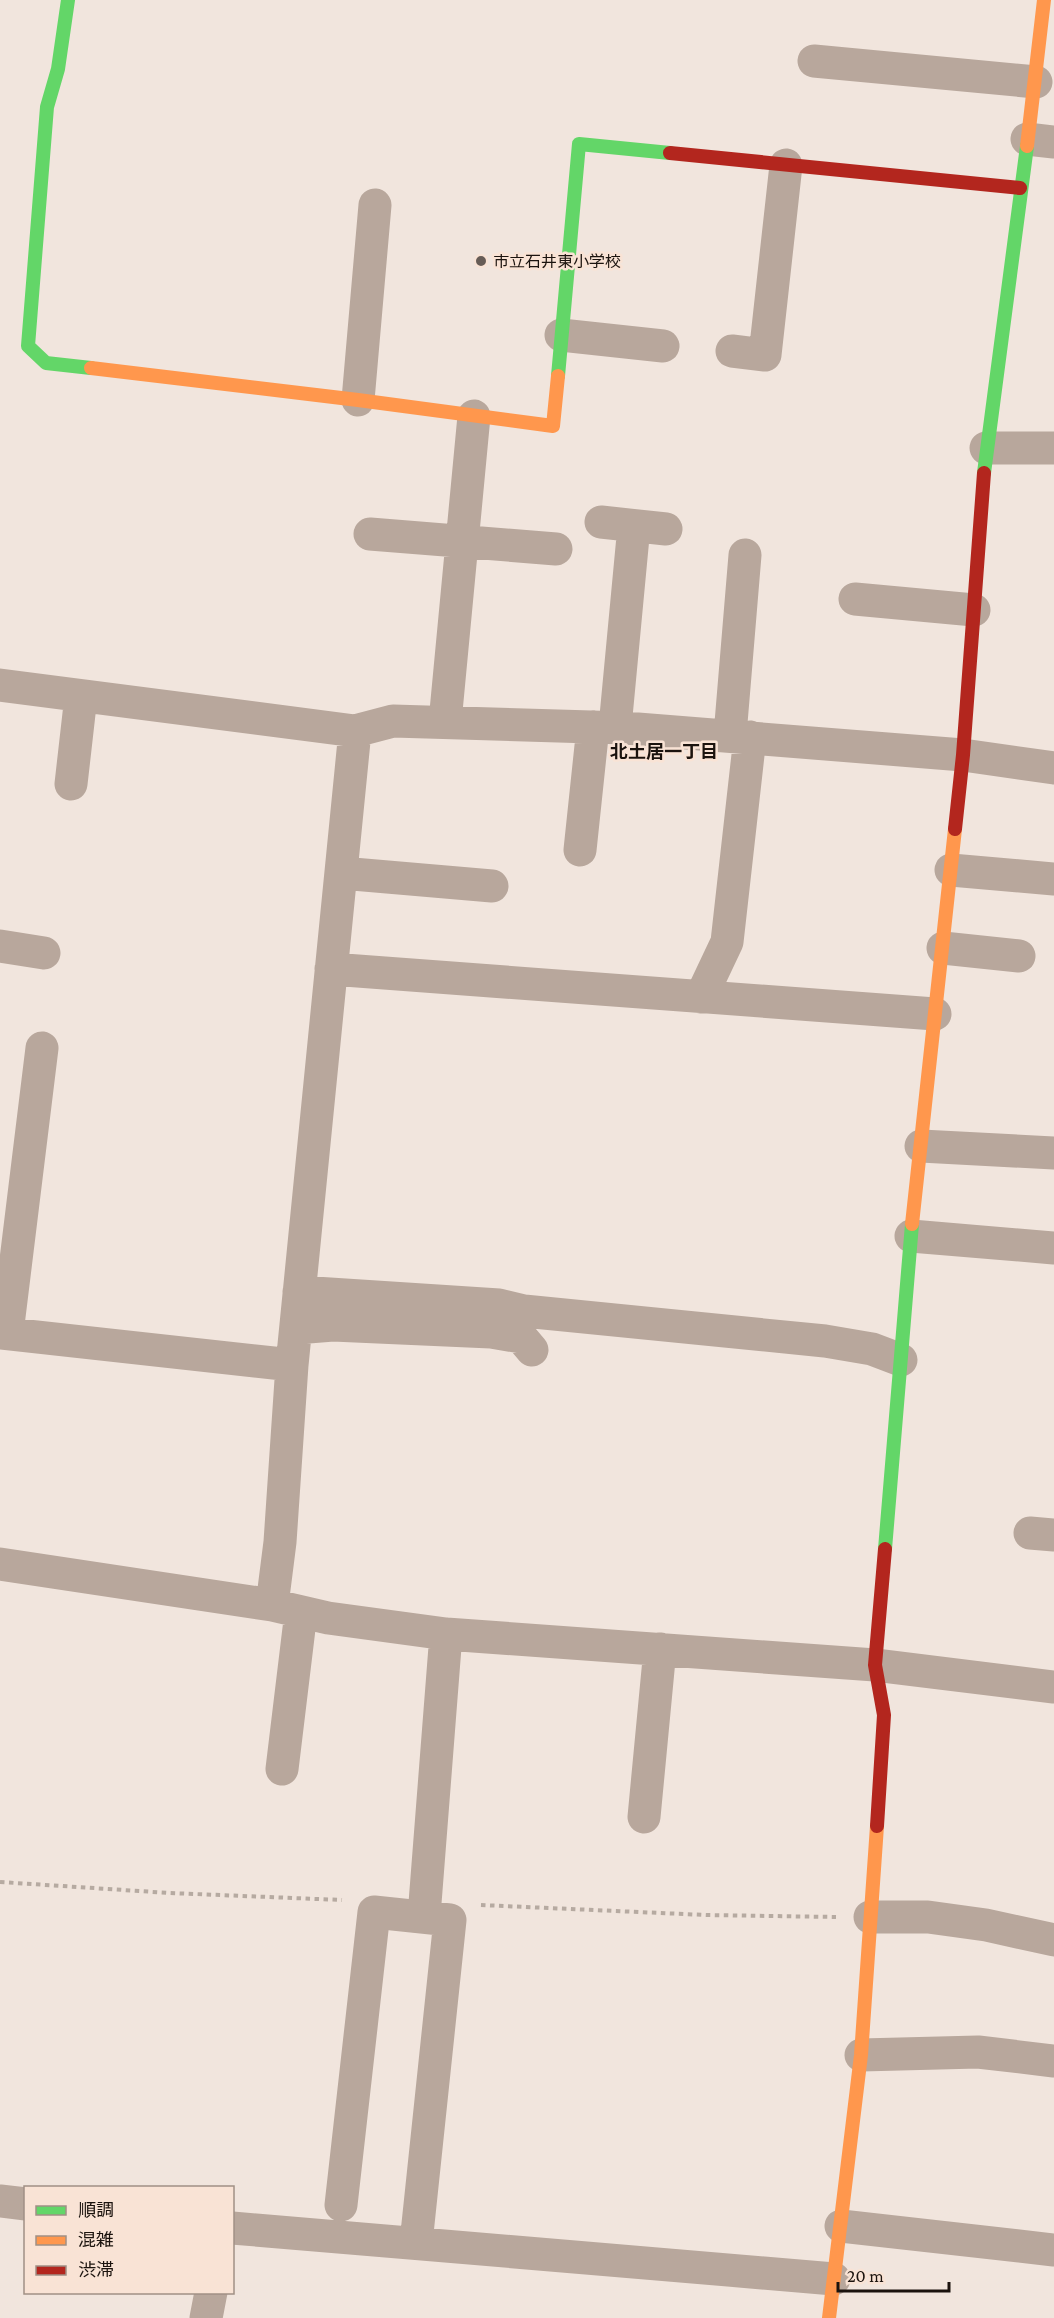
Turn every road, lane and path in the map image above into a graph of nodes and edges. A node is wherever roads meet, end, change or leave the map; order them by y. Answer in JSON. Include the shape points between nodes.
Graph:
{"nodes":[{"id":1,"x":68,"y":0,"type":"edge"},
{"id":2,"x":1044,"y":0,"type":"edge"},
{"id":3,"x":814,"y":61,"type":"dead end"},
{"id":4,"x":1036,"y":82,"type":"junction"},
{"id":5,"x":1041,"y":141,"type":"edge"},
{"id":6,"x":786,"y":165,"type":"junction"},
{"id":7,"x":1020,"y":188,"type":"junction"},
{"id":8,"x":375,"y":205,"type":"dead end"},
{"id":9,"x":561,"y":335,"type":"junction"},
{"id":10,"x":663,"y":346,"type":"dead end"},
{"id":11,"x":732,"y":351,"type":"dead end"},
{"id":12,"x":358,"y":400,"type":"junction"},
{"id":13,"x":474,"y":416,"type":"junction"},
{"id":14,"x":986,"y":448,"type":"junction"},
{"id":15,"x":1054,"y":448,"type":"edge"},
{"id":16,"x":601,"y":522,"type":"dead end"},
{"id":17,"x":370,"y":534,"type":"dead end"},
{"id":18,"x":462,"y":543,"type":"junction"},
{"id":19,"x":555,"y":549,"type":"dead end"},
{"id":20,"x":745,"y":555,"type":"dead end"},
{"id":21,"x":855,"y":599,"type":"dead end"},
{"id":22,"x":974,"y":610,"type":"junction"},
{"id":23,"x":0,"y":685,"type":"edge"},
{"id":24,"x":81,"y":696,"type":"junction"},
{"id":25,"x":445,"y":722,"type":"junction"},
{"id":26,"x":604,"y":727,"type":"junction"},
{"id":27,"x":355,"y":731,"type":"junction"},
{"id":28,"x":740,"y":736,"type":"junction"},
{"id":29,"x":963,"y":755,"type":"junction"},
{"id":30,"x":1054,"y":768,"type":"edge"},
{"id":31,"x":71,"y":784,"type":"dead end"},
{"id":32,"x":580,"y":850,"type":"dead end"},
{"id":33,"x":951,"y":870,"type":"junction"},
{"id":34,"x":341,"y":873,"type":"junction"},
{"id":35,"x":1054,"y":879,"type":"edge"},
{"id":36,"x":492,"y":886,"type":"dead end"},
{"id":37,"x":0,"y":946,"type":"edge"},
{"id":38,"x":942,"y":948,"type":"junction"},
{"id":39,"x":44,"y":953,"type":"dead end"},
{"id":40,"x":1019,"y":956,"type":"dead end"},
{"id":41,"x":331,"y":969,"type":"junction"},
{"id":42,"x":701,"y":997,"type":"junction"},
{"id":43,"x":935,"y":1014,"type":"junction"},
{"id":44,"x":42,"y":1048,"type":"dead end"},
{"id":45,"x":921,"y":1146,"type":"junction"},
{"id":46,"x":1054,"y":1153,"type":"edge"},
{"id":47,"x":911,"y":1236,"type":"junction"},
{"id":48,"x":1054,"y":1248,"type":"edge"},
{"id":49,"x":299,"y":1292,"type":"junction"},
{"id":50,"x":296,"y":1328,"type":"junction"},
{"id":51,"x":4,"y":1333,"type":"edge"},
{"id":52,"x":526,"y":1333,"type":"junction"},
{"id":53,"x":901,"y":1360,"type":"junction"},
{"id":54,"x":292,"y":1365,"type":"junction"},
{"id":55,"x":0,"y":1564,"type":"edge"},
{"id":56,"x":286,"y":1608,"type":"junction"},
{"id":57,"x":446,"y":1634,"type":"junction"},
{"id":58,"x":660,"y":1649,"type":"junction"},
{"id":59,"x":875,"y":1665,"type":"junction"},
{"id":60,"x":1054,"y":1687,"type":"edge"},
{"id":61,"x":282,"y":1769,"type":"dead end"},
{"id":62,"x":644,"y":1817,"type":"dead end"},
{"id":63,"x":424,"y":1917,"type":"junction"},
{"id":64,"x":870,"y":1917,"type":"junction"},
{"id":65,"x":1054,"y":1940,"type":"edge"},
{"id":66,"x":861,"y":2055,"type":"junction"},
{"id":67,"x":1054,"y":2061,"type":"edge"},
{"id":68,"x":0,"y":2201,"type":"edge"},
{"id":69,"x":24,"y":2204,"type":"edge"},
{"id":70,"x":341,"y":2205,"type":"dead end"},
{"id":71,"x":841,"y":2226,"type":"junction"},
{"id":72,"x":234,"y":2228,"type":"edge"},
{"id":73,"x":416,"y":2243,"type":"junction"},
{"id":74,"x":1054,"y":2250,"type":"edge"},
{"id":75,"x":834,"y":2279,"type":"junction"},
{"id":76,"x":211,"y":2294,"type":"edge"},
{"id":77,"x":206,"y":2318,"type":"edge"},
{"id":78,"x":829,"y":2318,"type":"edge"}],
"edges":[{"from":1,"to":12,"type":"street","via":[[58,69],[47,107],[28,346],[46,363]]},
{"from":2,"to":4,"type":"street"},
{"from":3,"to":4,"type":"street"},
{"from":4,"to":5,"type":"street"},
{"from":5,"to":7,"type":"street"},
{"from":6,"to":7,"type":"street"},
{"from":6,"to":9,"type":"street","via":[[579,144]]},
{"from":6,"to":11,"type":"street","via":[[765,355]]},
{"from":7,"to":14,"type":"street"},
{"from":8,"to":12,"type":"street"},
{"from":9,"to":10,"type":"street"},
{"from":9,"to":13,"type":"street","via":[[554,426]]},
{"from":12,"to":13,"type":"street"},
{"from":13,"to":18,"type":"street"},
{"from":14,"to":15,"type":"street"},
{"from":14,"to":22,"type":"street"},
{"from":16,"to":26,"type":"street","via":[[650,528]]},
{"from":17,"to":18,"type":"street"},
{"from":18,"to":19,"type":"street"},
{"from":18,"to":25,"type":"street"},
{"from":20,"to":28,"type":"street"},
{"from":21,"to":22,"type":"street"},
{"from":22,"to":29,"type":"street"},
{"from":23,"to":24,"type":"street"},
{"from":24,"to":27,"type":"street"},
{"from":24,"to":31,"type":"street"},
{"from":25,"to":26,"type":"street"},
{"from":25,"to":27,"type":"street","via":[[393,721]]},
{"from":26,"to":28,"type":"street"},
{"from":26,"to":32,"type":"street"},
{"from":27,"to":34,"type":"street"},
{"from":28,"to":29,"type":"street"},
{"from":28,"to":42,"type":"street","via":[[727,942]]},
{"from":29,"to":30,"type":"street"},
{"from":29,"to":33,"type":"street"},
{"from":33,"to":35,"type":"street"},
{"from":33,"to":38,"type":"street"},
{"from":34,"to":36,"type":"street"},
{"from":34,"to":41,"type":"street"},
{"from":37,"to":39,"type":"street"},
{"from":38,"to":40,"type":"street"},
{"from":38,"to":43,"type":"street"},
{"from":41,"to":42,"type":"street"},
{"from":41,"to":49,"type":"street"},
{"from":42,"to":43,"type":"street"},
{"from":43,"to":45,"type":"street"},
{"from":44,"to":51,"type":"street"},
{"from":45,"to":46,"type":"street"},
{"from":45,"to":47,"type":"street"},
{"from":47,"to":48,"type":"street"},
{"from":47,"to":53,"type":"street"},
{"from":49,"to":50,"type":"street"},
{"from":49,"to":52,"type":"street","via":[[499,1305]]},
{"from":50,"to":52,"type":"street","via":[[333,1325]]},
{"from":50,"to":54,"type":"street"},
{"from":51,"to":54,"type":"street"},
{"from":52,"to":53,"type":"street","via":[[825,1341],[872,1349]]},
{"from":53,"to":59,"type":"street"},
{"from":54,"to":56,"type":"street","via":[[280,1542]]},
{"from":55,"to":56,"type":"street"},
{"from":56,"to":57,"type":"street","via":[[328,1618]]},
{"from":56,"to":61,"type":"street"},
{"from":57,"to":58,"type":"street"},
{"from":57,"to":63,"type":"street"},
{"from":58,"to":59,"type":"street"},
{"from":58,"to":62,"type":"street"},
{"from":59,"to":60,"type":"street"},
{"from":59,"to":64,"type":"street","via":[[884,1715]]},
{"from":63,"to":70,"type":"street","via":[[374,1912]]},
{"from":63,"to":73,"type":"street","via":[[450,1920]]},
{"from":64,"to":65,"type":"street","via":[[928,1917]]},
{"from":64,"to":66,"type":"street"},
{"from":66,"to":67,"type":"street","via":[[978,2052]]},
{"from":66,"to":71,"type":"street"},
{"from":68,"to":69,"type":"street"},
{"from":71,"to":74,"type":"street"},
{"from":71,"to":75,"type":"street"},
{"from":72,"to":73,"type":"street"},
{"from":73,"to":75,"type":"street"},
{"from":75,"to":78,"type":"street"},
{"from":76,"to":77,"type":"street"}]}
